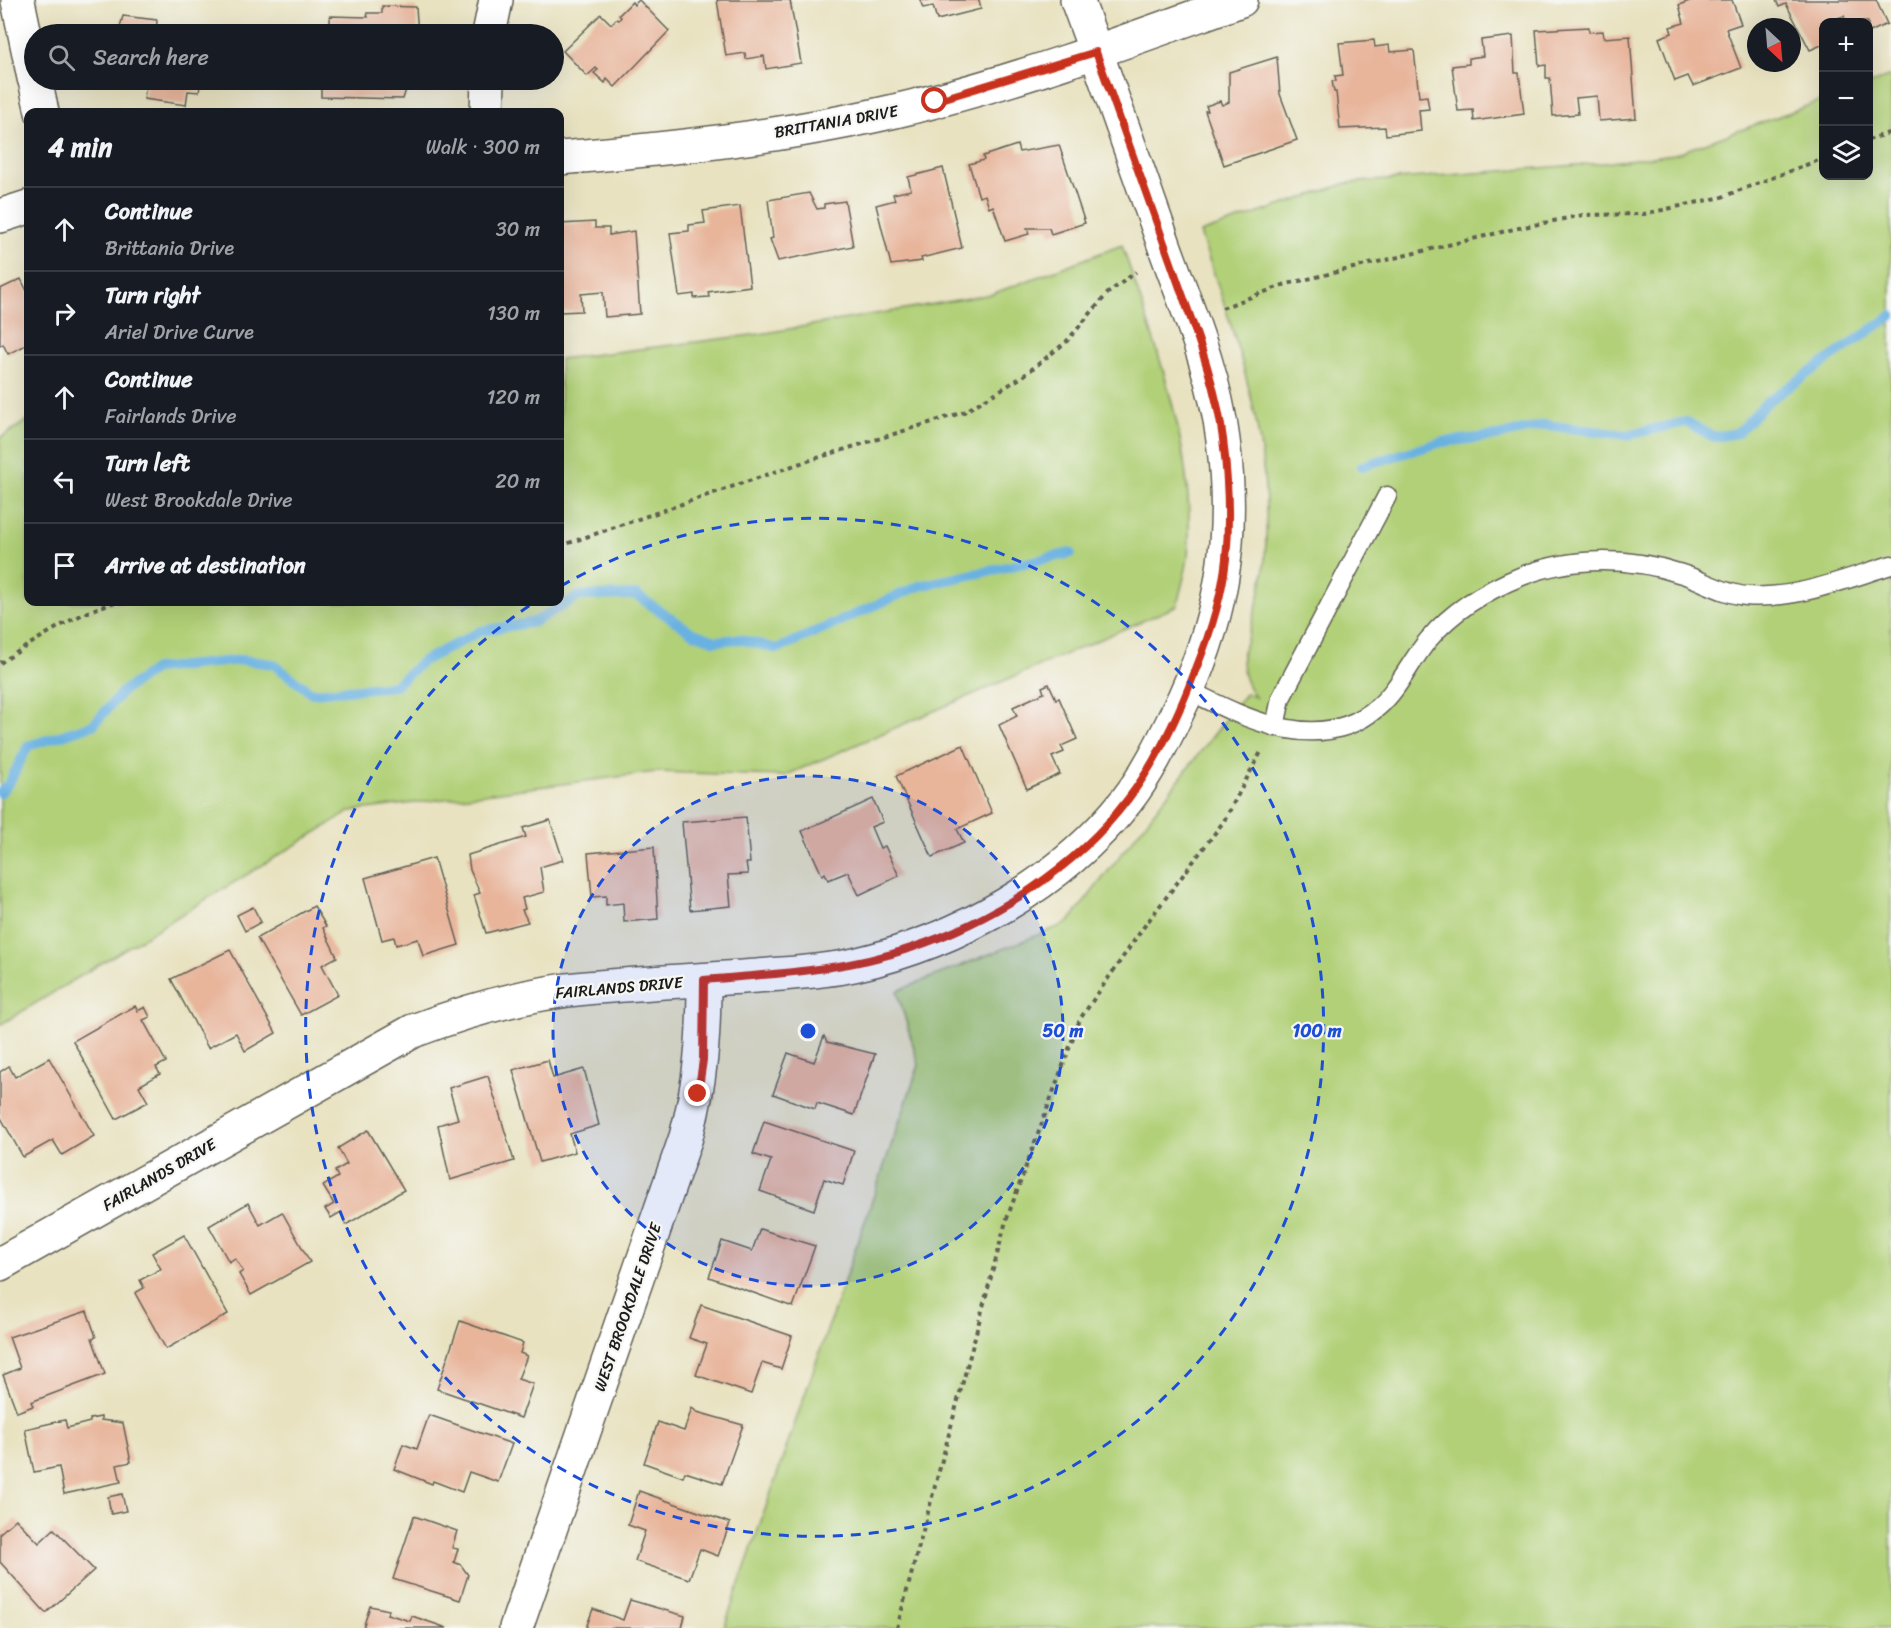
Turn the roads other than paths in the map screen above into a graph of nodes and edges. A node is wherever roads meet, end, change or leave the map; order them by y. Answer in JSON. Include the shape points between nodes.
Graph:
{"nodes":[{"id":1,"x":496,"y":0,"type":"edge"},
{"id":2,"x":1077,"y":0,"type":"edge"},
{"id":3,"x":1241,"y":0,"type":"edge"},
{"id":4,"x":18,"y":1,"type":"edge"},
{"id":5,"x":491,"y":24,"type":"edge"},
{"id":6,"x":24,"y":29,"type":"edge"},
{"id":7,"x":1096,"y":52,"type":"junction"},
{"id":8,"x":37,"y":90,"type":"edge"},
{"id":9,"x":488,"y":90,"type":"edge"},
{"id":10,"x":41,"y":108,"type":"edge"},
{"id":11,"x":487,"y":108,"type":"edge"},
{"id":12,"x":564,"y":158,"type":"edge"},
{"id":13,"x":24,"y":208,"type":"edge"},
{"id":14,"x":0,"y":216,"type":"edge"},
{"id":15,"x":1387,"y":496,"type":"dead end"},
{"id":16,"x":1891,"y":565,"type":"edge"},
{"id":17,"x":1188,"y":690,"type":"junction"},
{"id":18,"x":1275,"y":727,"type":"junction"},
{"id":19,"x":704,"y":980,"type":"junction"},
{"id":20,"x":0,"y":1264,"type":"edge"},
{"id":21,"x":516,"y":1628,"type":"edge"}],
"edges":[{"from":1,"to":5,"type":"street"},
{"from":2,"to":7,"type":"street","name":"FAIRLANDS DRIVE"},
{"from":3,"to":7,"type":"street","name":"BRITTANIA DRIVE"},
{"from":4,"to":6,"type":"street"},
{"from":7,"to":12,"type":"street","name":"BRITTANIA DRIVE","via":[[935,101],[848,120],[660,150]]},
{"from":7,"to":17,"type":"street","name":"FAIRLANDS DRIVE","via":[[1206,363],[1223,435],[1229,499],[1226,561],[1214,621]]},
{"from":8,"to":10,"type":"street"},
{"from":9,"to":11,"type":"street"},
{"from":13,"to":14,"type":"street"},
{"from":15,"to":18,"type":"lane","via":[[1281,698]]},
{"from":16,"to":18,"type":"lane","via":[[1805,591],[1743,596],[1643,563],[1563,564],[1523,575],[1460,609],[1429,639],[1378,707],[1357,721],[1333,731]]},
{"from":17,"to":18,"type":"lane"},
{"from":17,"to":19,"type":"street","name":"FAIRLANDS DRIVE","via":[[1160,749],[1128,799],[1085,845],[1030,889],[972,924],[912,948],[851,965]]},
{"from":19,"to":20,"type":"street","name":"FAIRLANDS DRIVE","via":[[582,988],[524,997],[413,1031]]},
{"from":19,"to":21,"type":"street","name":"WEST BROOKDALE DRIVE","via":[[703,1060],[686,1137]]}]}
